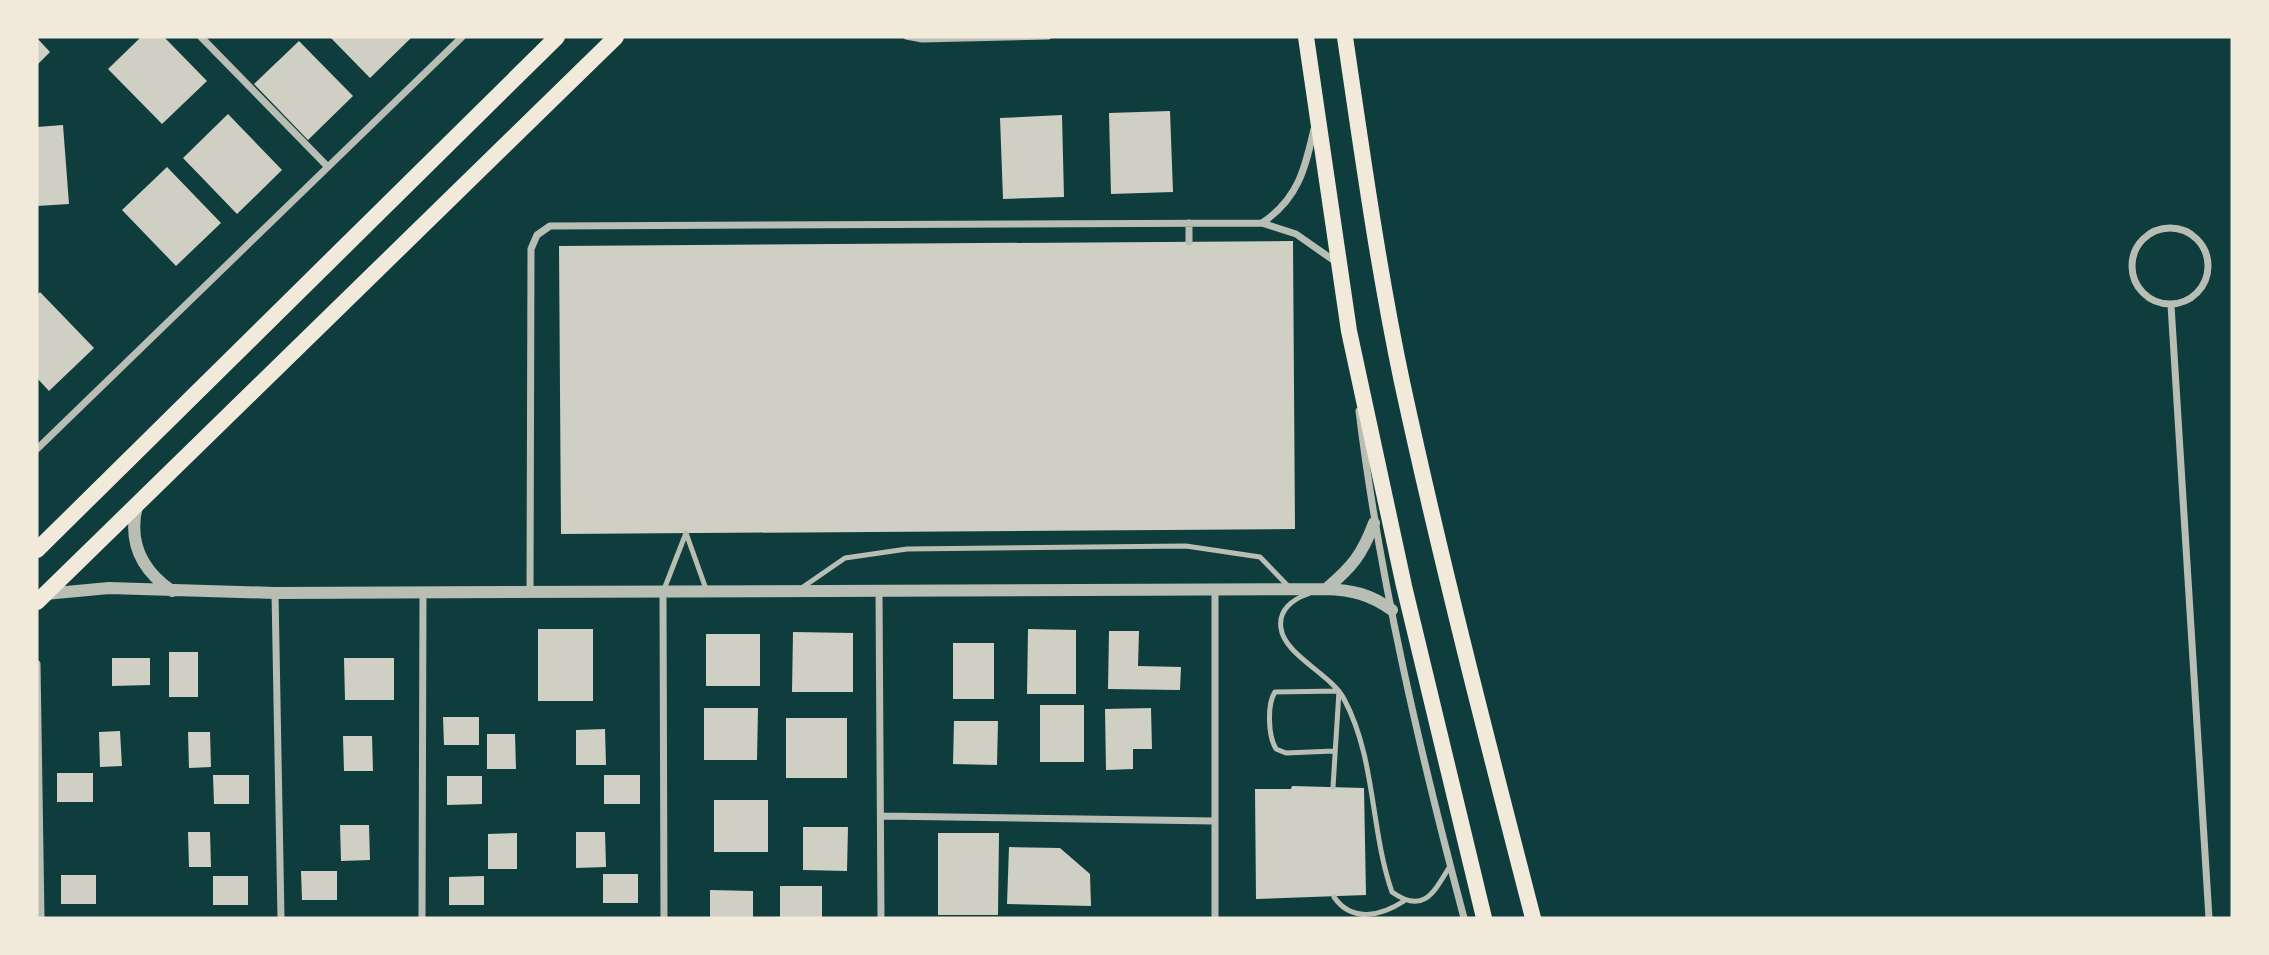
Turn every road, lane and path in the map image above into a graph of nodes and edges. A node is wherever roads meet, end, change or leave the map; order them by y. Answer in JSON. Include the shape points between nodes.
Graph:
{"nodes":[{"id":1,"x":201,"y":37,"type":"edge"},
{"id":2,"x":462,"y":37,"type":"edge"},
{"id":3,"x":557,"y":37,"type":"edge"},
{"id":4,"x":616,"y":37,"type":"edge"},
{"id":5,"x":906,"y":37,"type":"edge"},
{"id":6,"x":1049,"y":37,"type":"edge"},
{"id":7,"x":1306,"y":37,"type":"edge"},
{"id":8,"x":1345,"y":37,"type":"edge"},
{"id":9,"x":1317,"y":118,"type":"junction"},
{"id":10,"x":328,"y":167,"type":"junction"},
{"id":11,"x":1189,"y":223,"type":"junction"},
{"id":12,"x":1262,"y":223,"type":"junction"},
{"id":13,"x":1189,"y":242,"type":"dead end"},
{"id":14,"x":1339,"y":265,"type":"junction"},
{"id":15,"x":2171,"y":305,"type":"junction"},
{"id":16,"x":1349,"y":331,"type":"junction"},
{"id":17,"x":37,"y":449,"type":"edge"},
{"id":18,"x":138,"y":501,"type":"junction"},
{"id":19,"x":1374,"y":523,"type":"junction"},
{"id":20,"x":37,"y":550,"type":"edge"},
{"id":21,"x":1215,"y":589,"type":"junction"},
{"id":22,"x":1290,"y":589,"type":"junction"},
{"id":23,"x":1326,"y":589,"type":"junction"},
{"id":24,"x":879,"y":590,"type":"junction"},
{"id":25,"x":172,"y":591,"type":"junction"},
{"id":26,"x":706,"y":591,"type":"junction"},
{"id":27,"x":798,"y":591,"type":"junction"},
{"id":28,"x":422,"y":592,"type":"junction"},
{"id":29,"x":530,"y":592,"type":"junction"},
{"id":30,"x":663,"y":592,"type":"junction"},
{"id":31,"x":275,"y":593,"type":"junction"},
{"id":32,"x":41,"y":598,"type":"edge"},
{"id":33,"x":1392,"y":610,"type":"junction"},
{"id":34,"x":37,"y":664,"type":"edge"},
{"id":35,"x":1339,"y":691,"type":"junction"},
{"id":36,"x":1334,"y":751,"type":"junction"},
{"id":37,"x":1333,"y":787,"type":"dead end"},
{"id":38,"x":881,"y":816,"type":"junction"},
{"id":39,"x":1215,"y":821,"type":"junction"},
{"id":40,"x":1450,"y":866,"type":"junction"},
{"id":41,"x":1334,"y":897,"type":"dead end"},
{"id":42,"x":1405,"y":901,"type":"junction"},
{"id":43,"x":41,"y":918,"type":"edge"},
{"id":44,"x":281,"y":918,"type":"edge"},
{"id":45,"x":422,"y":918,"type":"edge"},
{"id":46,"x":664,"y":918,"type":"edge"},
{"id":47,"x":881,"y":918,"type":"edge"},
{"id":48,"x":1215,"y":918,"type":"edge"},
{"id":49,"x":1464,"y":918,"type":"edge"},
{"id":50,"x":1484,"y":918,"type":"edge"},
{"id":51,"x":1533,"y":918,"type":"edge"},
{"id":52,"x":2209,"y":918,"type":"edge"}],
"edges":[{"from":1,"to":10,"type":"street"},
{"from":2,"to":10,"type":"street"},
{"from":3,"to":20,"type":"main road"},
{"from":4,"to":18,"type":"main road"},
{"from":5,"to":6,"type":"lane"},
{"from":7,"to":9,"type":"main road"},
{"from":8,"to":51,"type":"main road","via":[[1402,379],[1458,628]]},
{"from":9,"to":12,"type":"street","via":[[1297,188],[1282,208]]},
{"from":9,"to":14,"type":"main road"},
{"from":10,"to":17,"type":"street"},
{"from":11,"to":12,"type":"street"},
{"from":11,"to":13,"type":"street"},
{"from":11,"to":29,"type":"street","via":[[550,226],[537,235],[531,249]]},
{"from":12,"to":14,"type":"street","via":[[1311,243]]},
{"from":14,"to":16,"type":"main road"},
{"from":15,"to":15,"type":"street","via":[[2200,291],[2208,261],[2203,245],[2175,228],[2145,237],[2131,266],[2143,294]]},
{"from":15,"to":52,"type":"street"},
{"from":16,"to":19,"type":"street"},
{"from":16,"to":50,"type":"main road","via":[[1404,586]]},
{"from":18,"to":25,"type":"street","via":[[133,526],[137,551],[148,571]]},
{"from":18,"to":32,"type":"main road"},
{"from":19,"to":23,"type":"street","via":[[1363,552]]},
{"from":19,"to":33,"type":"street"},
{"from":21,"to":22,"type":"street"},
{"from":21,"to":24,"type":"street"},
{"from":21,"to":39,"type":"street"},
{"from":22,"to":23,"type":"street"},
{"from":22,"to":27,"type":"lane","via":[[1260,557],[1186,546],[907,549],[845,558]]},
{"from":23,"to":33,"type":"street","via":[[1353,590]]},
{"from":23,"to":35,"type":"lane","via":[[1289,604],[1280,616],[1280,630],[1303,659]]},
{"from":24,"to":27,"type":"street"},
{"from":24,"to":38,"type":"street"},
{"from":25,"to":31,"type":"street"},
{"from":25,"to":32,"type":"street","via":[[109,588]]},
{"from":26,"to":27,"type":"street"},
{"from":26,"to":30,"type":"street"},
{"from":26,"to":30,"type":"lane","via":[[685,533]]},
{"from":28,"to":29,"type":"street"},
{"from":28,"to":31,"type":"street"},
{"from":28,"to":45,"type":"street"},
{"from":29,"to":30,"type":"street"},
{"from":30,"to":46,"type":"street"},
{"from":31,"to":44,"type":"street"},
{"from":33,"to":40,"type":"street"},
{"from":34,"to":43,"type":"street"},
{"from":35,"to":36,"type":"lane"},
{"from":35,"to":36,"type":"lane","via":[[1278,691],[1271,698],[1271,736],[1276,749],[1286,753]]},
{"from":35,"to":42,"type":"lane","via":[[1366,762],[1387,877],[1392,892]]},
{"from":36,"to":37,"type":"lane"},
{"from":38,"to":39,"type":"street"},
{"from":38,"to":47,"type":"street"},
{"from":39,"to":48,"type":"street"},
{"from":40,"to":42,"type":"lane","via":[[1433,894],[1420,902]]},
{"from":40,"to":49,"type":"street"},
{"from":41,"to":42,"type":"lane","via":[[1345,909],[1362,915],[1385,912]]}]}
